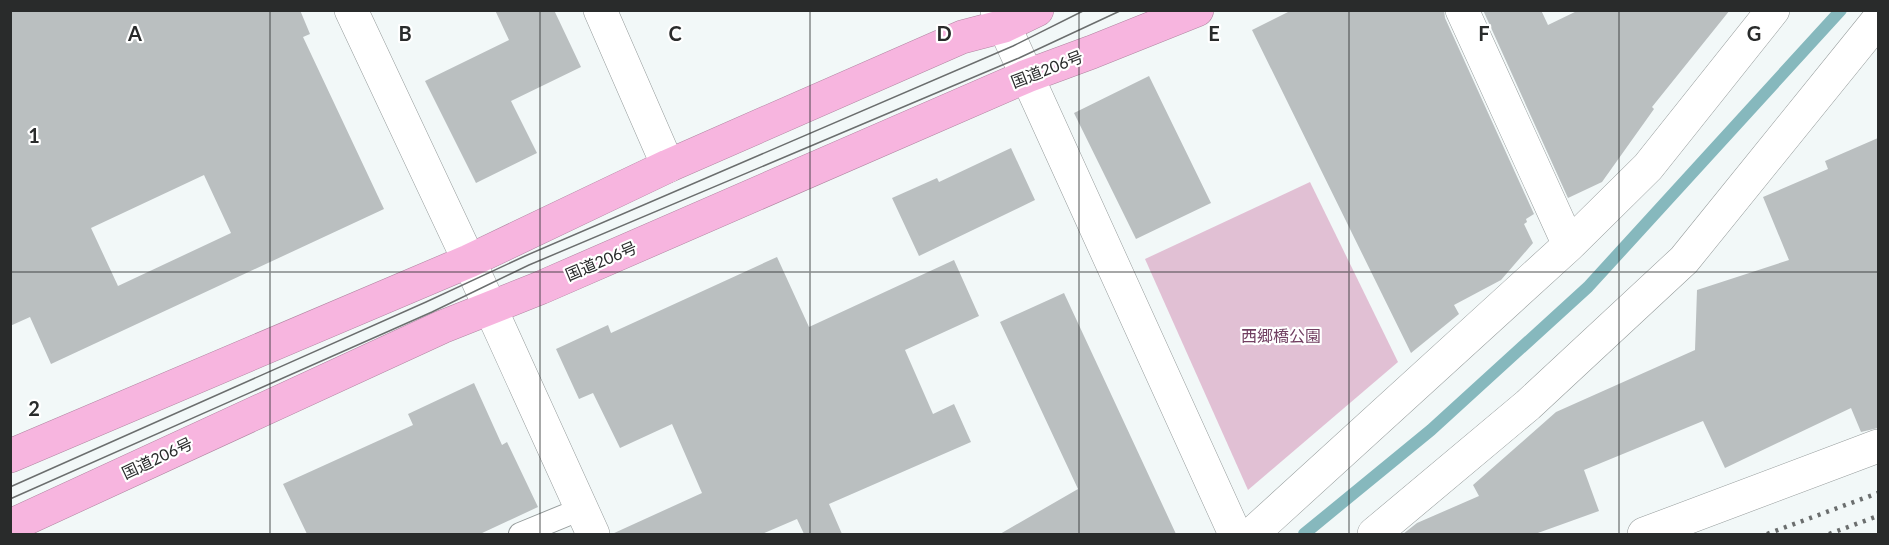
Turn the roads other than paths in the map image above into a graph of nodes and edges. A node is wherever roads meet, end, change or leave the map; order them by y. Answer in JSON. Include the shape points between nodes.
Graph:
{"nodes":[{"id":1,"x":351,"y":10,"type":"edge"},
{"id":2,"x":600,"y":10,"type":"edge"},
{"id":3,"x":1037,"y":10,"type":"edge"},
{"id":4,"x":1197,"y":10,"type":"edge"},
{"id":5,"x":1462,"y":10,"type":"edge"},
{"id":6,"x":1773,"y":10,"type":"edge"},
{"id":7,"x":1000,"y":18,"type":"edge"},
{"id":8,"x":1878,"y":20,"type":"edge"},
{"id":9,"x":1027,"y":76,"type":"junction"},
{"id":10,"x":668,"y":166,"type":"junction"},
{"id":11,"x":1569,"y":245,"type":"junction"},
{"id":12,"x":470,"y":261,"type":"junction"},
{"id":13,"x":490,"y":308,"type":"junction"},
{"id":14,"x":1878,"y":446,"type":"edge"},
{"id":15,"x":10,"y":456,"type":"edge"},
{"id":16,"x":587,"y":522,"type":"edge"},
{"id":17,"x":10,"y":526,"type":"edge"},
{"id":18,"x":520,"y":534,"type":"edge"},
{"id":19,"x":1235,"y":534,"type":"edge"},
{"id":20,"x":1252,"y":534,"type":"edge"},
{"id":21,"x":1374,"y":534,"type":"edge"},
{"id":22,"x":1644,"y":534,"type":"edge"}],
"edges":[{"from":1,"to":12,"type":"street"},
{"from":2,"to":10,"type":"street"},
{"from":3,"to":7,"type":"highway"},
{"from":4,"to":9,"type":"highway","name":"国道206号"},
{"from":5,"to":11,"type":"street"},
{"from":6,"to":11,"type":"street","via":[[1648,167]]},
{"from":7,"to":9,"type":"street"},
{"from":7,"to":10,"type":"highway"},
{"from":8,"to":21,"type":"street","via":[[1684,260],[1528,405]]},
{"from":9,"to":13,"type":"highway","name":"国道206号"},
{"from":9,"to":19,"type":"street"},
{"from":10,"to":12,"type":"highway"},
{"from":11,"to":20,"type":"street"},
{"from":12,"to":13,"type":"street"},
{"from":12,"to":15,"type":"highway"},
{"from":13,"to":16,"type":"street"},
{"from":13,"to":17,"type":"highway","name":"国道206号"},
{"from":14,"to":22,"type":"street"},
{"from":16,"to":18,"type":"lane"}]}
